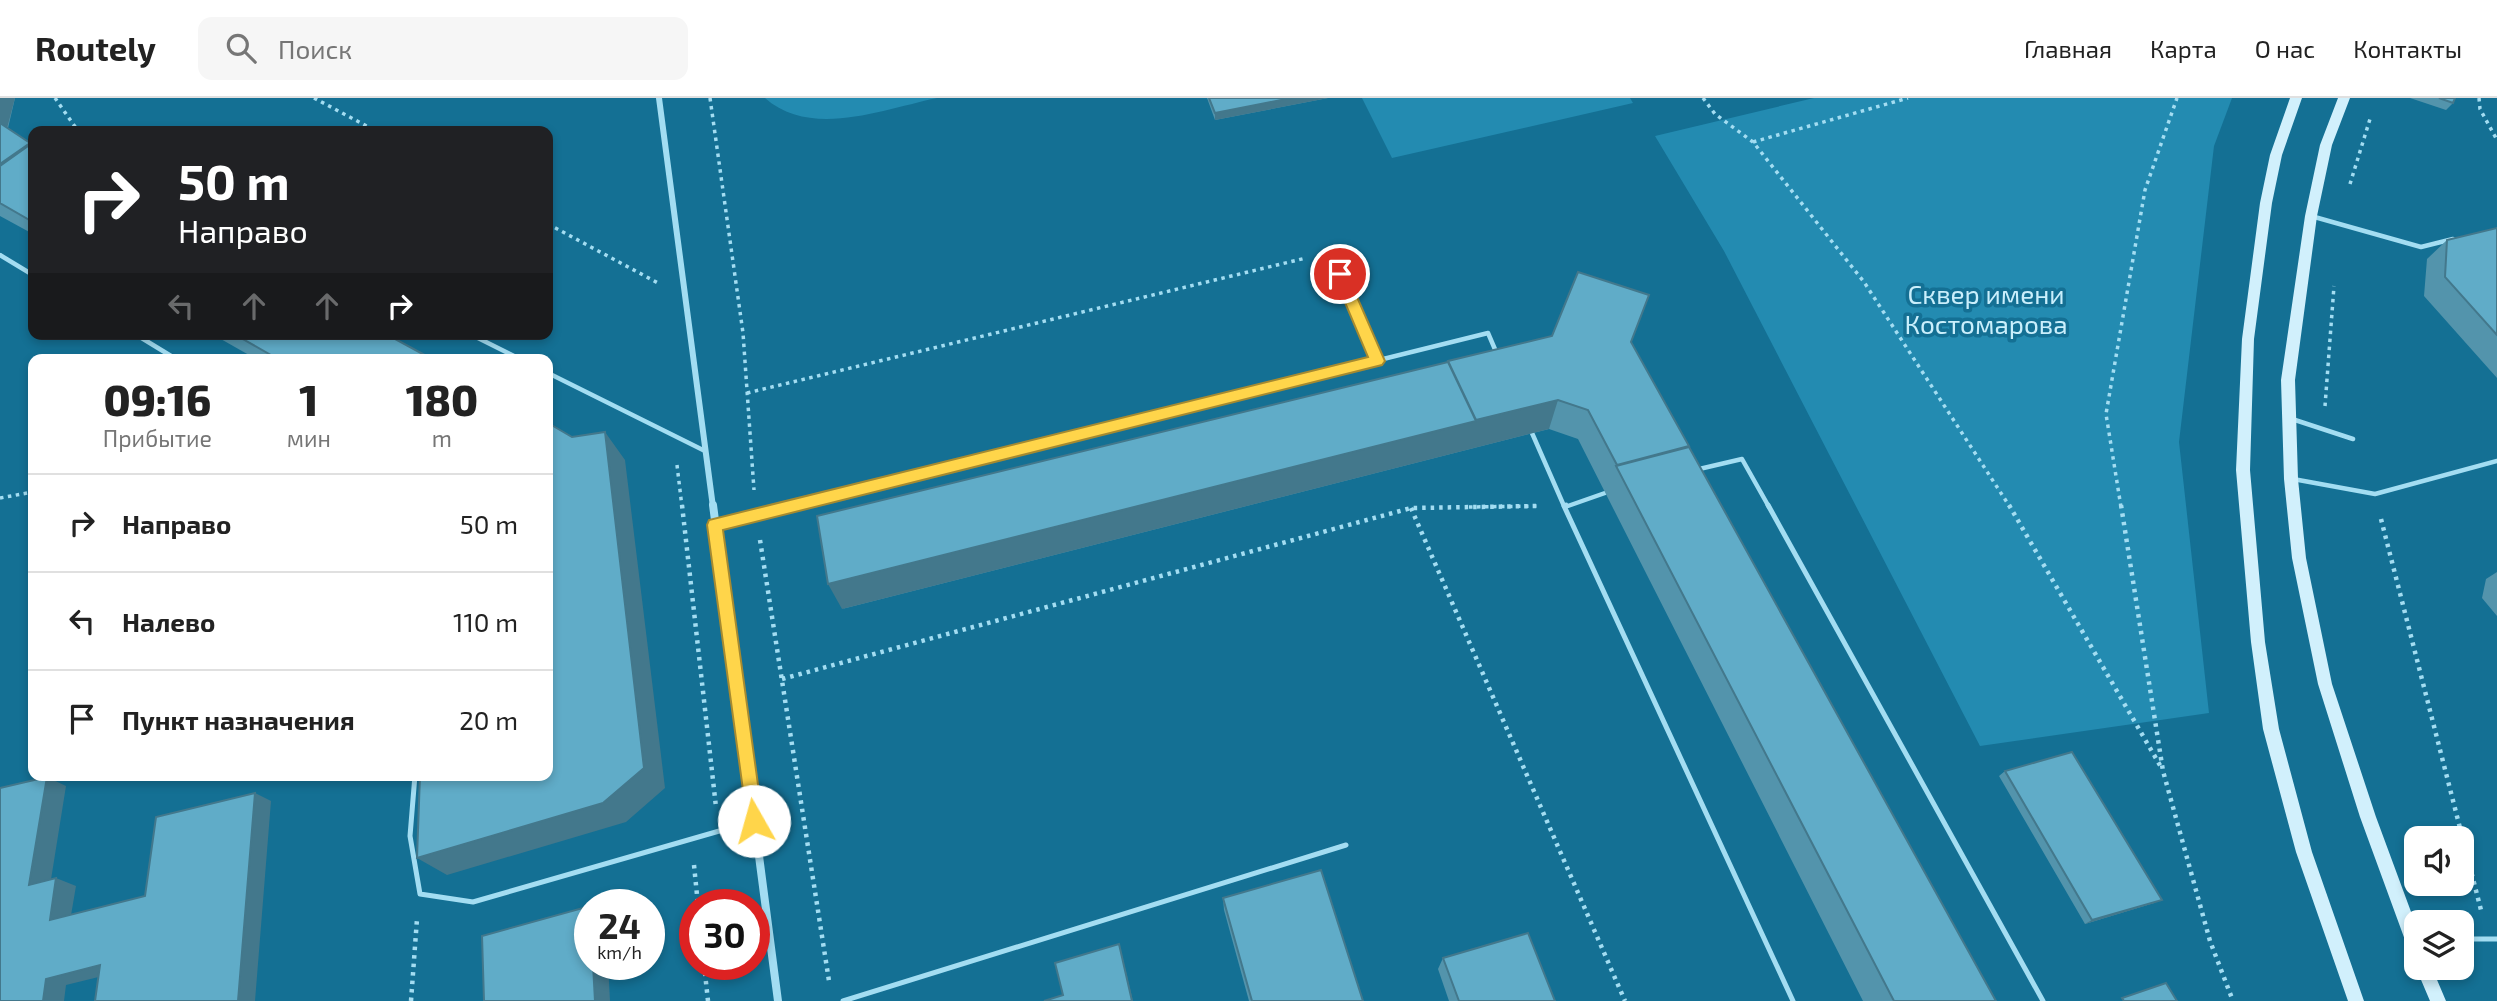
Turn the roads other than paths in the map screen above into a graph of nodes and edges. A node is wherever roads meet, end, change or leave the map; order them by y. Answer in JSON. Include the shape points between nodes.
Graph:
{"nodes":[{"id":1,"x":659,"y":98,"type":"edge"},
{"id":2,"x":2296,"y":98,"type":"edge"},
{"id":3,"x":2344,"y":98,"type":"edge"},
{"id":4,"x":2311,"y":216,"type":"junction"},
{"id":5,"x":2459,"y":237,"type":"edge"},
{"id":6,"x":1331,"y":253,"type":"road end"},
{"id":7,"x":0,"y":255,"type":"edge"},
{"id":8,"x":28,"y":272,"type":"edge"},
{"id":9,"x":145,"y":340,"type":"edge"},
{"id":10,"x":483,"y":340,"type":"edge"},
{"id":11,"x":168,"y":354,"type":"edge"},
{"id":12,"x":510,"y":354,"type":"edge"},
{"id":13,"x":1377,"y":361,"type":"junction"},
{"id":14,"x":1502,"y":364,"type":"edge"},
{"id":15,"x":553,"y":376,"type":"edge"},
{"id":16,"x":2289,"y":418,"type":"junction"},
{"id":17,"x":1532,"y":433,"type":"edge"},
{"id":18,"x":2353,"y":439,"type":"dead end"},
{"id":19,"x":705,"y":451,"type":"junction"},
{"id":20,"x":2497,"y":461,"type":"edge"},
{"id":21,"x":1689,"y":471,"type":"edge"},
{"id":22,"x":2291,"y":479,"type":"junction"},
{"id":23,"x":1605,"y":493,"type":"edge"},
{"id":24,"x":1564,"y":506,"type":"junction"},
{"id":25,"x":715,"y":525,"type":"junction"},
{"id":26,"x":415,"y":781,"type":"edge"},
{"id":27,"x":754,"y":821,"type":"junction"},
{"id":28,"x":1346,"y":845,"type":"dead end"},
{"id":29,"x":2404,"y":914,"type":"edge"},
{"id":30,"x":2474,"y":939,"type":"edge"},
{"id":31,"x":2497,"y":939,"type":"edge"},
{"id":32,"x":2429,"y":980,"type":"edge"},
{"id":33,"x":778,"y":1001,"type":"edge"},
{"id":34,"x":843,"y":1001,"type":"edge"},
{"id":35,"x":1793,"y":1001,"type":"edge"},
{"id":36,"x":2043,"y":1001,"type":"edge"},
{"id":37,"x":2356,"y":1001,"type":"edge"},
{"id":38,"x":2438,"y":1001,"type":"edge"}],
"edges":[{"from":1,"to":19,"type":"street"},
{"from":2,"to":37,"type":"main road","via":[[2276,155],[2266,203],[2248,339],[2244,470],[2258,642],[2271,729],[2304,852]]},
{"from":3,"to":4,"type":"main road","via":[[2326,145]]},
{"from":4,"to":5,"type":"lane","via":[[2421,247]]},
{"from":4,"to":16,"type":"main road","via":[[2288,380]]},
{"from":6,"to":13,"type":"lane"},
{"from":7,"to":8,"type":"lane"},
{"from":9,"to":11,"type":"lane"},
{"from":10,"to":12,"type":"lane"},
{"from":13,"to":14,"type":"lane","via":[[1488,333]]},
{"from":13,"to":25,"type":"lane"},
{"from":15,"to":19,"type":"lane"},
{"from":16,"to":18,"type":"lane"},
{"from":16,"to":22,"type":"main road"},
{"from":17,"to":24,"type":"lane"},
{"from":19,"to":25,"type":"street"},
{"from":20,"to":22,"type":"lane","via":[[2375,494]]},
{"from":21,"to":36,"type":"lane","via":[[1742,459]]},
{"from":22,"to":29,"type":"main road","via":[[2299,558],[2325,684]]},
{"from":23,"to":24,"type":"lane"},
{"from":24,"to":35,"type":"lane"},
{"from":25,"to":27,"type":"street"},
{"from":26,"to":27,"type":"lane","via":[[410,836],[420,894],[473,902]]},
{"from":27,"to":33,"type":"street"},
{"from":28,"to":34,"type":"lane"},
{"from":30,"to":31,"type":"lane"},
{"from":32,"to":38,"type":"main road"}]}
